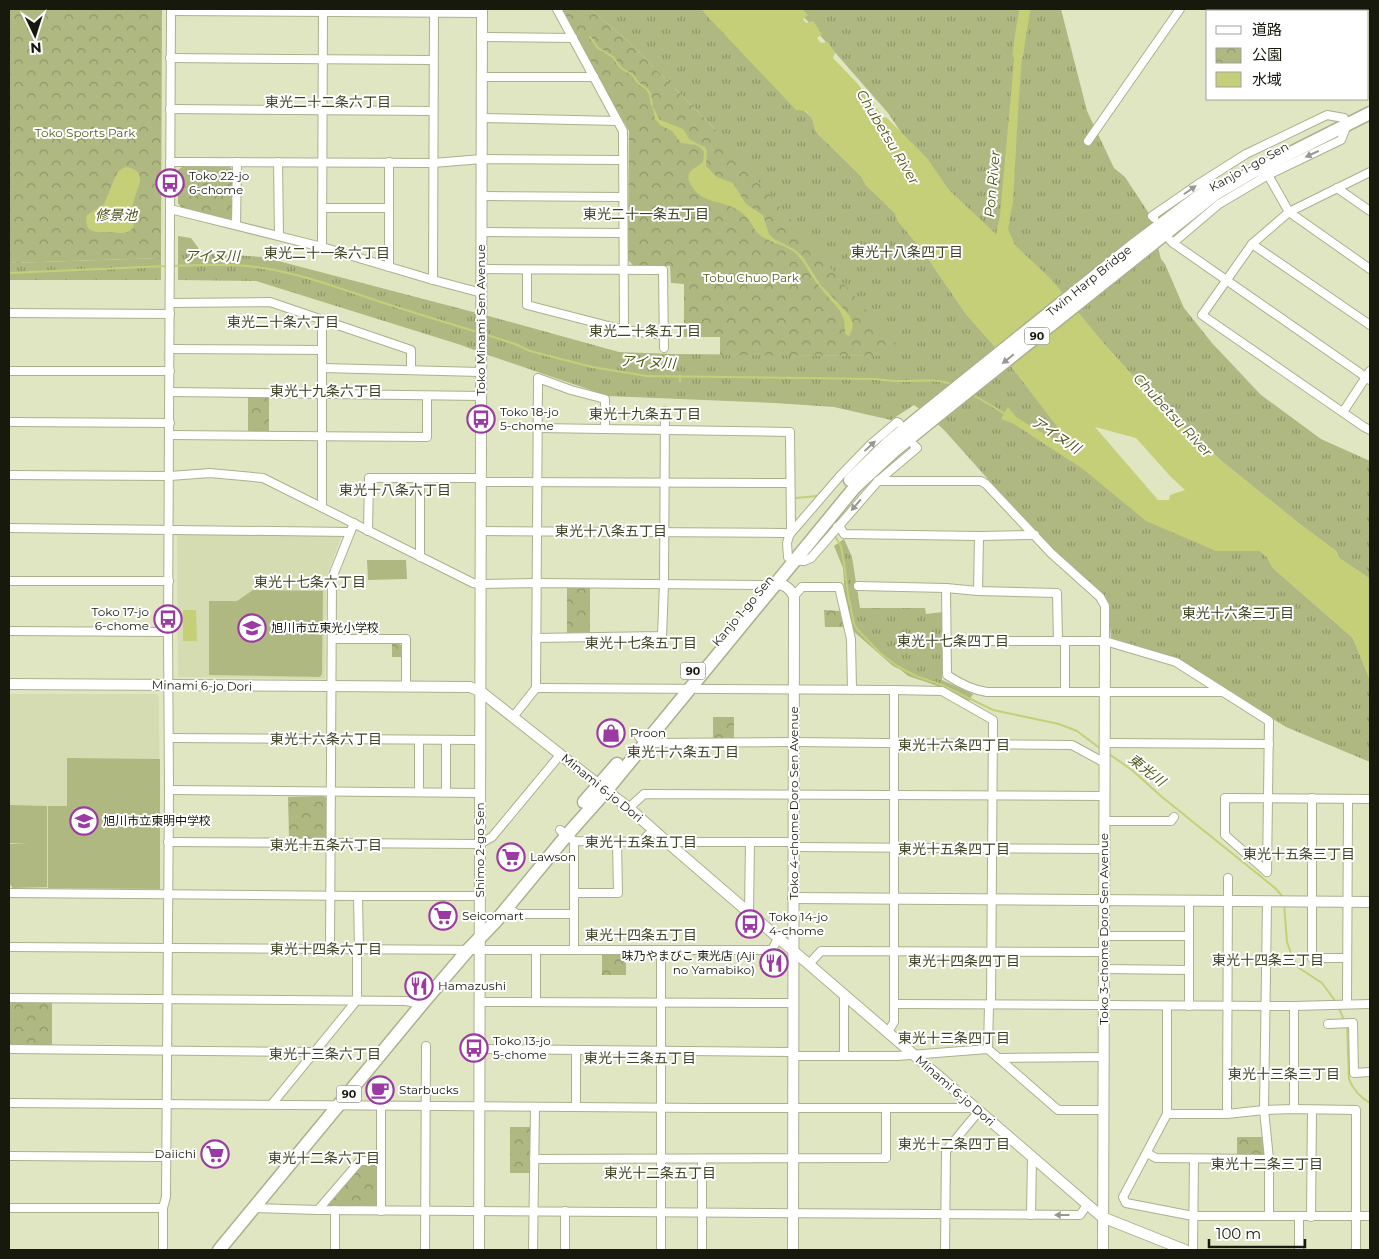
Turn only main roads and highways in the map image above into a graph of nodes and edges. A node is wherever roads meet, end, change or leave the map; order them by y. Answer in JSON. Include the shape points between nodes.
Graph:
{"nodes":[{"id":1,"x":1370,"y":104,"type":"edge"},
{"id":2,"x":1370,"y":113,"type":"edge"},
{"id":3,"x":1345,"y":121,"type":"junction"},
{"id":4,"x":1139,"y":248,"type":"joint"},
{"id":5,"x":929,"y":416,"type":"joint"},
{"id":6,"x":567,"y":835,"type":"junction"},
{"id":7,"x":475,"y":946,"type":"junction"},
{"id":8,"x":219,"y":1250,"type":"edge"}],
"edges":[{"from":1,"to":3,"type":"main road","name":"Kanjo 1-go Sen","number":"90"},
{"from":2,"to":3,"type":"main road","name":"Kanjo 1-go Sen","number":"90"},
{"from":3,"to":4,"type":"main road","name":"Kanjo 1-go Sen","number":"90","via":[[1232,183]]},
{"from":4,"to":5,"type":"main road","name":"Twin Harp Bridge","number":"90"},
{"from":5,"to":6,"type":"main road","name":"Kanjo 1-go Sen","number":"90","via":[[887,444],[851,479],[791,559]]},
{"from":6,"to":7,"type":"main road","name":"Kanjo 1-go Sen","number":"90"},
{"from":6,"to":7,"type":"main road","name":"Kanjo 1-go Sen","number":"90","via":[[493,913]]},
{"from":7,"to":8,"type":"main road","name":"Kanjo 1-go Sen","number":"90","via":[[422,1004]]}]}
